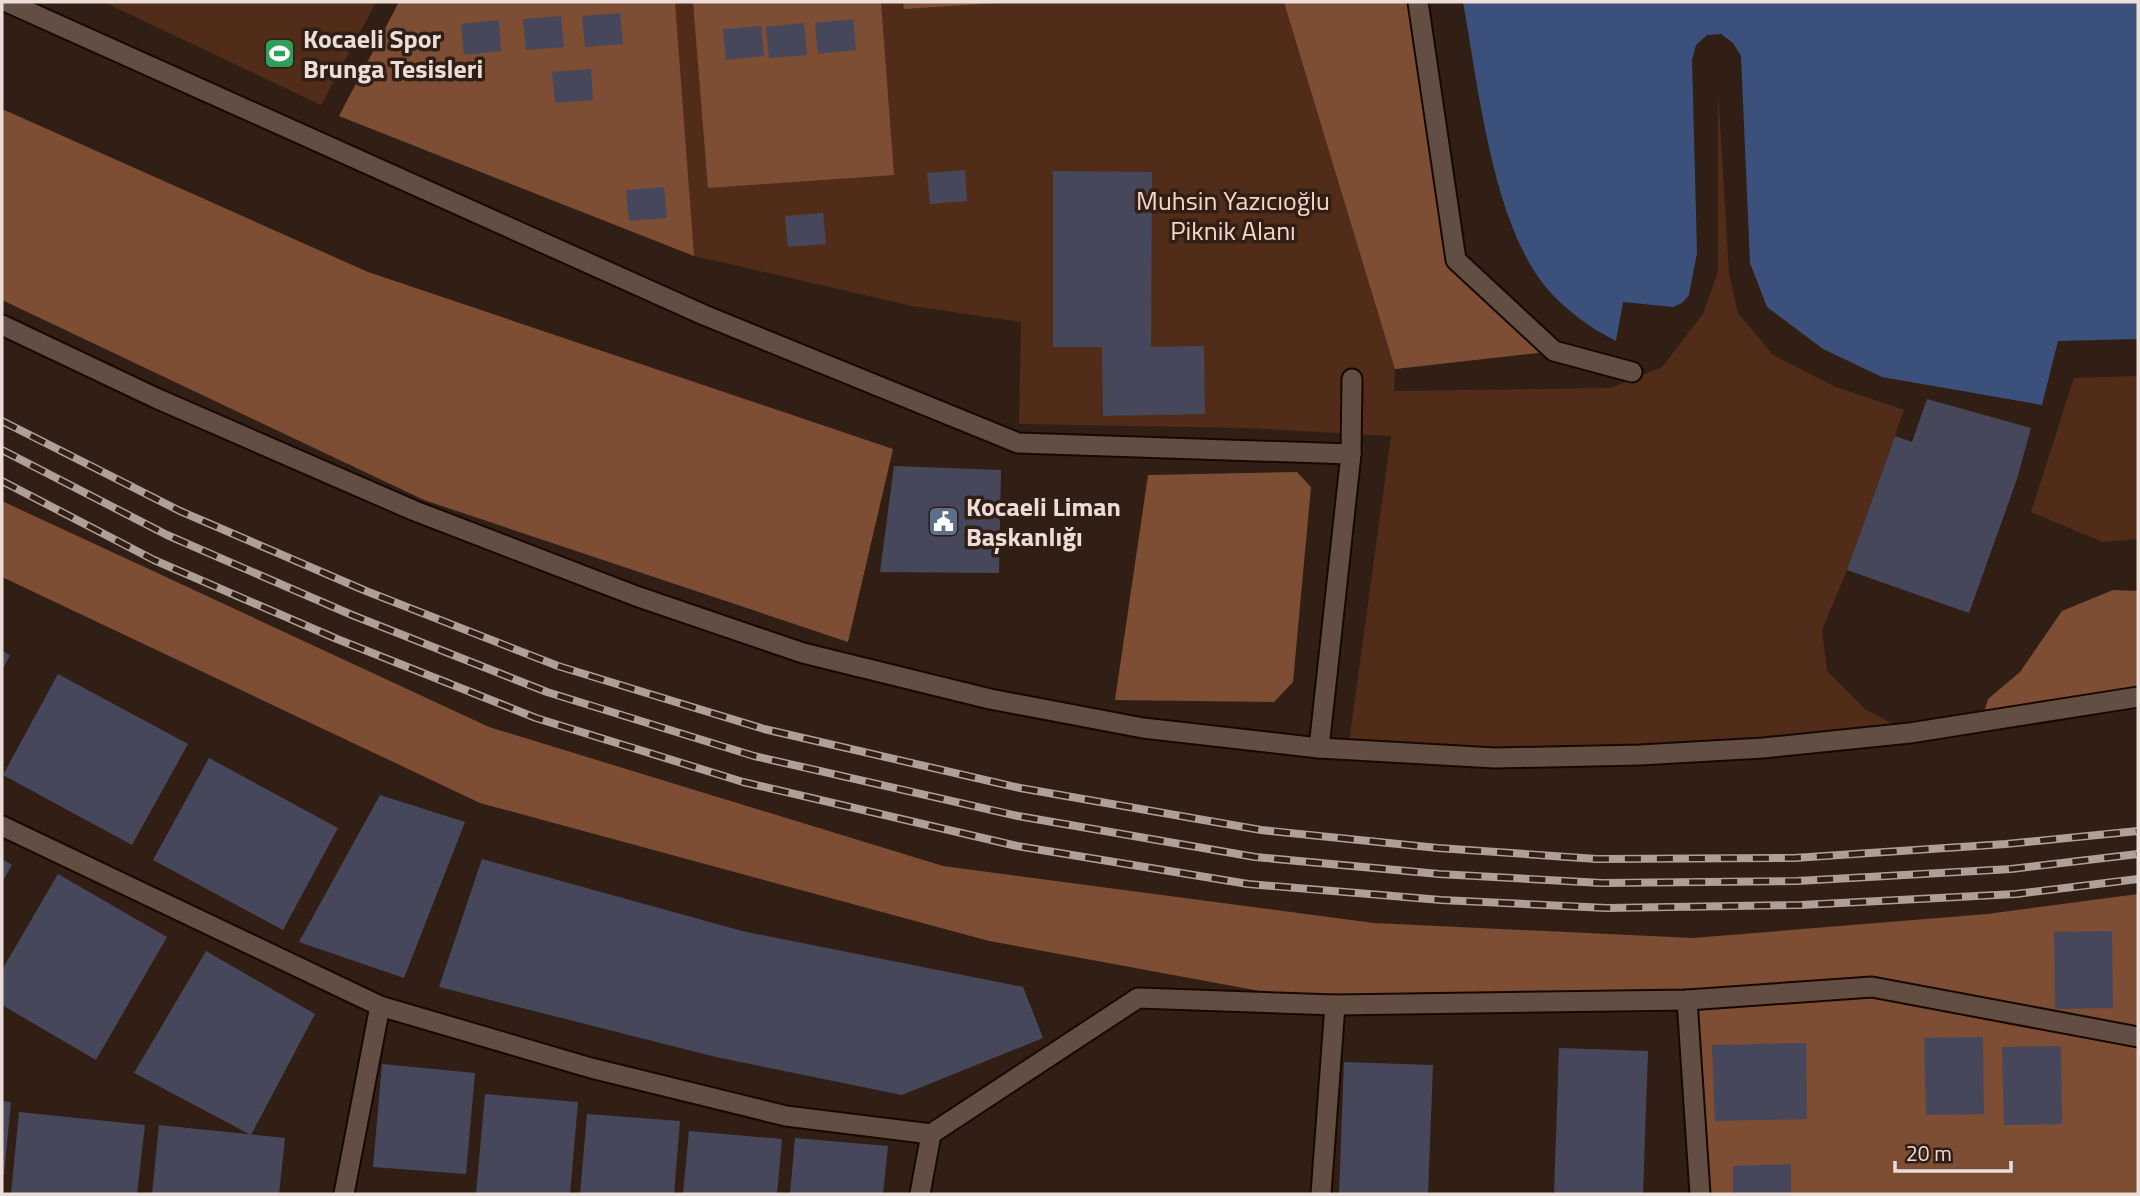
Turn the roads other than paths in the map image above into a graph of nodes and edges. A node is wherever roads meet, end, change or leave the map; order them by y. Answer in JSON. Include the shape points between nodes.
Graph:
{"nodes":[{"id":1,"x":7,"y":2,"type":"edge"},
{"id":2,"x":1418,"y":2,"type":"edge"},
{"id":3,"x":2,"y":325,"type":"edge"},
{"id":4,"x":1632,"y":372,"type":"dead end"},
{"id":5,"x":1352,"y":379,"type":"dead end"},
{"id":6,"x":1351,"y":454,"type":"junction"},
{"id":7,"x":2138,"y":697,"type":"edge"},
{"id":8,"x":1320,"y":748,"type":"junction"},
{"id":9,"x":2,"y":826,"type":"edge"},
{"id":10,"x":1687,"y":1000,"type":"junction"},
{"id":11,"x":1335,"y":1005,"type":"junction"},
{"id":12,"x":380,"y":1006,"type":"junction"},
{"id":13,"x":2138,"y":1037,"type":"edge"},
{"id":14,"x":931,"y":1134,"type":"junction"},
{"id":15,"x":345,"y":1194,"type":"edge"},
{"id":16,"x":920,"y":1194,"type":"edge"},
{"id":17,"x":1321,"y":1194,"type":"edge"},
{"id":18,"x":1700,"y":1194,"type":"edge"}],
"edges":[{"from":1,"to":6,"type":"street","via":[[704,315],[1018,443]]},
{"from":2,"to":4,"type":"street","via":[[1456,260],[1555,351]]},
{"from":3,"to":8,"type":"street","via":[[415,511],[636,597],[803,653],[990,699],[1118,723]]},
{"from":5,"to":6,"type":"street"},
{"from":6,"to":8,"type":"street"},
{"from":7,"to":8,"type":"street","via":[[1910,733],[1763,748],[1495,758]]},
{"from":9,"to":12,"type":"street"},
{"from":10,"to":11,"type":"street"},
{"from":10,"to":13,"type":"street","via":[[1872,987]]},
{"from":10,"to":18,"type":"street"},
{"from":11,"to":14,"type":"street","via":[[1138,998]]},
{"from":11,"to":17,"type":"street"},
{"from":12,"to":14,"type":"street","via":[[591,1068],[786,1115]]},
{"from":12,"to":15,"type":"street"},
{"from":14,"to":16,"type":"street"}]}
